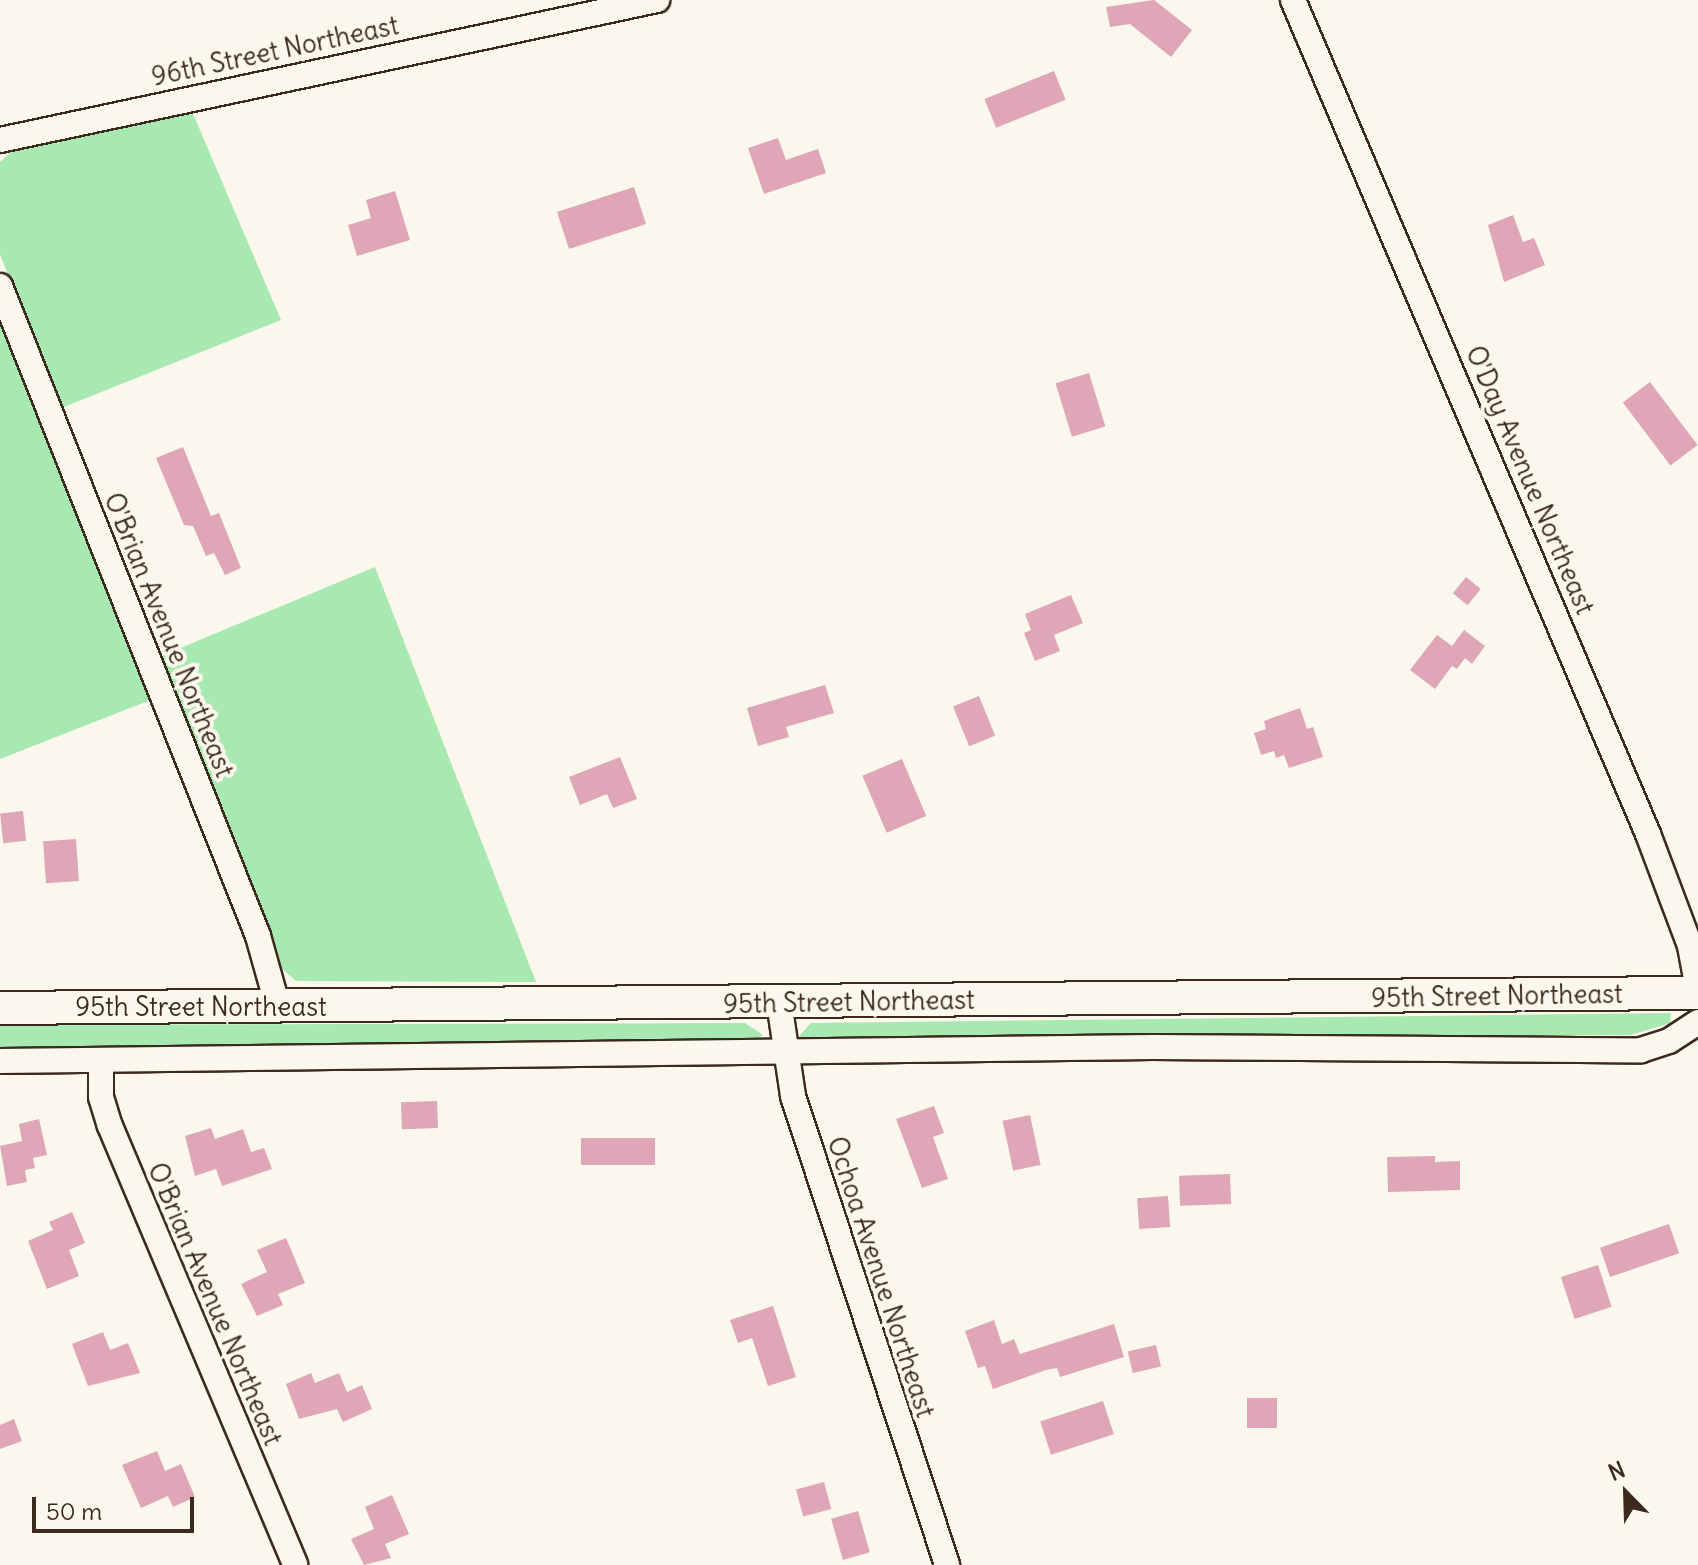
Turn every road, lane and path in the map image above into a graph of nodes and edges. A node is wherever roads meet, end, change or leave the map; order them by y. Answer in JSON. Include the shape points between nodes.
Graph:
{"nodes":[{"id":1,"x":657,"y":0,"type":"edge"},
{"id":2,"x":1293,"y":0,"type":"edge"},
{"id":3,"x":0,"y":140,"type":"edge"},
{"id":4,"x":0,"y":286,"type":"edge"},
{"id":5,"x":1698,"y":991,"type":"edge"},
{"id":6,"x":779,"y":1002,"type":"junction"},
{"id":7,"x":278,"y":1007,"type":"junction"},
{"id":8,"x":0,"y":1008,"type":"edge"},
{"id":9,"x":1698,"y":1022,"type":"edge"},
{"id":10,"x":785,"y":1053,"type":"junction"},
{"id":11,"x":0,"y":1061,"type":"edge"},
{"id":12,"x":101,"y":1061,"type":"junction"},
{"id":13,"x":295,"y":1565,"type":"edge"},
{"id":14,"x":947,"y":1565,"type":"edge"}],
"edges":[{"from":1,"to":3,"type":"street","name":"96th Street Northeast"},
{"from":2,"to":5,"type":"street","name":"O'Day Avenue Northeast","via":[[1648,834],[1690,946]]},
{"from":4,"to":7,"type":"street","name":"O'Brian Avenue Northeast","via":[[258,936]]},
{"from":5,"to":6,"type":"main road","name":"95th Street Northeast"},
{"from":6,"to":7,"type":"main road","name":"95th Street Northeast"},
{"from":6,"to":10,"type":"street","name":"Ochoa Avenue Northeast"},
{"from":7,"to":8,"type":"main road","name":"95th Street Northeast"},
{"from":9,"to":10,"type":"street","via":[[1687,1032],[1641,1050],[1393,1045]]},
{"from":10,"to":12,"type":"street"},
{"from":10,"to":14,"type":"street","name":"Ochoa Avenue Northeast","via":[[793,1096]]},
{"from":11,"to":12,"type":"street"},
{"from":12,"to":13,"type":"street","name":"O'Brian Avenue Northeast","via":[[101,1097],[110,1126]]}]}
